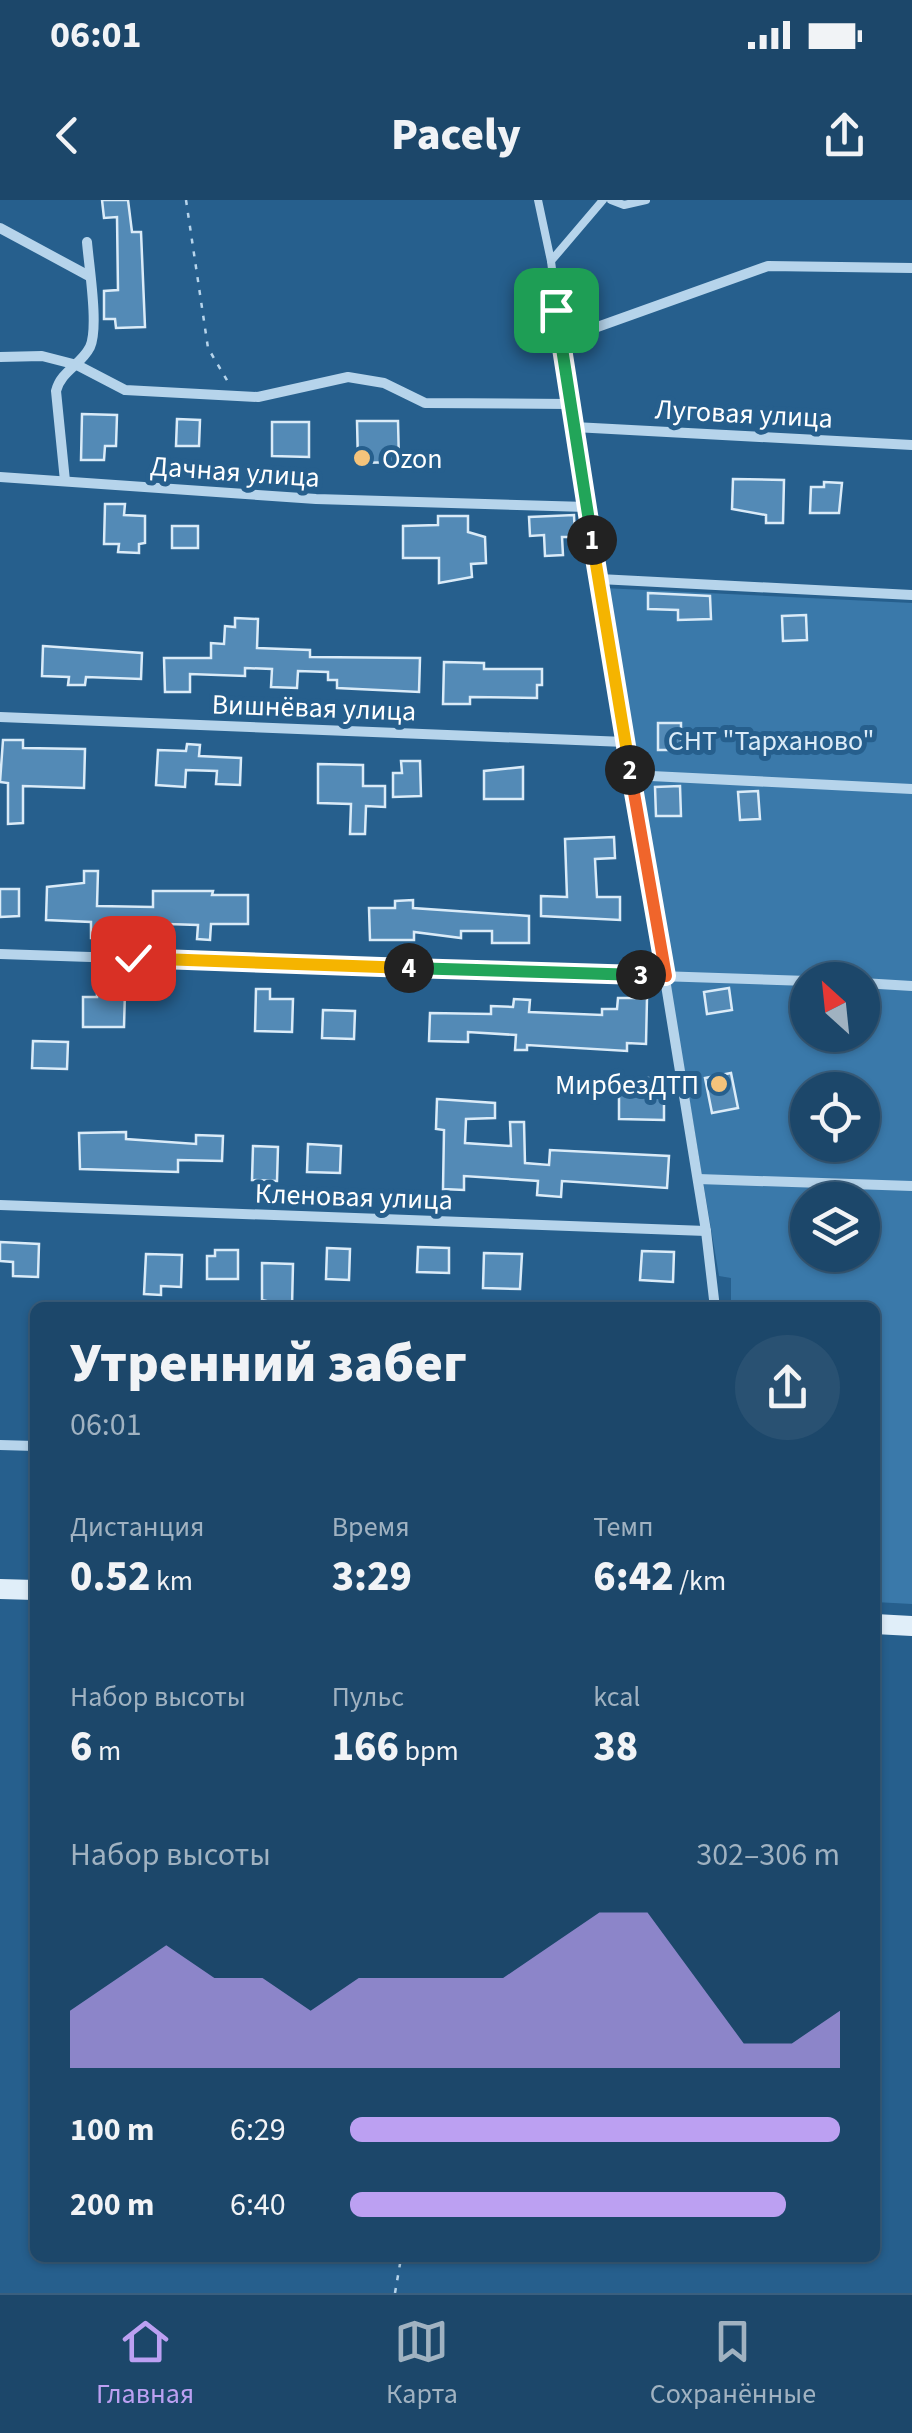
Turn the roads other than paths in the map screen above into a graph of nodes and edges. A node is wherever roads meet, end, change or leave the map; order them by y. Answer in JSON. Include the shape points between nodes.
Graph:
{"nodes":[{"id":1,"x":538,"y":200,"type":"edge"},
{"id":2,"x":604,"y":200,"type":"edge"},
{"id":3,"x":612,"y":200,"type":"edge"},
{"id":4,"x":646,"y":200,"type":"edge"},
{"id":5,"x":0,"y":228,"type":"edge"},
{"id":6,"x":88,"y":242,"type":"dead end"},
{"id":7,"x":551,"y":261,"type":"junction"},
{"id":8,"x":912,"y":268,"type":"edge"},
{"id":9,"x":89,"y":276,"type":"junction"},
{"id":10,"x":560,"y":340,"type":"junction"},
{"id":11,"x":0,"y":357,"type":"edge"},
{"id":12,"x":77,"y":365,"type":"junction"},
{"id":13,"x":570,"y":404,"type":"junction"},
{"id":14,"x":574,"y":427,"type":"junction"},
{"id":15,"x":912,"y":445,"type":"edge"},
{"id":16,"x":0,"y":478,"type":"edge"},
{"id":17,"x":65,"y":481,"type":"junction"},
{"id":18,"x":586,"y":507,"type":"junction"},
{"id":19,"x":599,"y":579,"type":"junction"},
{"id":20,"x":912,"y":596,"type":"edge"},
{"id":21,"x":0,"y":717,"type":"edge"},
{"id":22,"x":625,"y":742,"type":"junction"},
{"id":23,"x":631,"y":775,"type":"junction"},
{"id":24,"x":912,"y":788,"type":"edge"},
{"id":25,"x":0,"y":954,"type":"edge"},
{"id":26,"x":666,"y":976,"type":"junction"},
{"id":27,"x":790,"y":980,"type":"edge"},
{"id":28,"x":880,"y":984,"type":"edge"},
{"id":29,"x":912,"y":986,"type":"edge"},
{"id":30,"x":698,"y":1179,"type":"junction"},
{"id":31,"x":912,"y":1186,"type":"edge"},
{"id":32,"x":0,"y":1205,"type":"edge"},
{"id":33,"x":706,"y":1231,"type":"junction"},
{"id":34,"x":714,"y":1302,"type":"edge"},
{"id":35,"x":0,"y":1444,"type":"edge"},
{"id":36,"x":30,"y":1446,"type":"edge"},
{"id":37,"x":0,"y":1589,"type":"edge"},
{"id":38,"x":30,"y":1590,"type":"edge"},
{"id":39,"x":880,"y":1624,"type":"edge"},
{"id":40,"x":912,"y":1626,"type":"edge"}],
"edges":[{"from":1,"to":7,"type":"lane"},
{"from":2,"to":7,"type":"lane"},
{"from":3,"to":4,"type":"lane"},
{"from":5,"to":9,"type":"street"},
{"from":6,"to":9,"type":"street"},
{"from":7,"to":10,"type":"lane"},
{"from":8,"to":10,"type":"street","via":[[768,266]]},
{"from":9,"to":12,"type":"street","via":[[93,341]]},
{"from":10,"to":13,"type":"street"},
{"from":11,"to":12,"type":"street","via":[[42,356]]},
{"from":12,"to":13,"type":"street","via":[[126,390],[258,397],[348,377],[384,383],[425,403]]},
{"from":12,"to":17,"type":"street","via":[[56,391]]},
{"from":13,"to":14,"type":"street"},
{"from":14,"to":15,"type":"street","name":"Луговая улица"},
{"from":14,"to":18,"type":"street"},
{"from":16,"to":17,"type":"street","name":"Дачная улица"},
{"from":17,"to":18,"type":"street","name":"Дачная улица","via":[[316,499]]},
{"from":18,"to":19,"type":"street"},
{"from":19,"to":20,"type":"street"},
{"from":19,"to":22,"type":"street"},
{"from":21,"to":22,"type":"street","name":"Вишнёвая улица"},
{"from":22,"to":23,"type":"street"},
{"from":23,"to":24,"type":"street"},
{"from":23,"to":26,"type":"street"},
{"from":25,"to":26,"type":"street"},
{"from":26,"to":27,"type":"street"},
{"from":26,"to":30,"type":"street"},
{"from":28,"to":29,"type":"street"},
{"from":30,"to":31,"type":"street"},
{"from":30,"to":33,"type":"street"},
{"from":32,"to":33,"type":"street","name":"Кленовая улица"},
{"from":33,"to":34,"type":"street"},
{"from":35,"to":36,"type":"street"},
{"from":37,"to":38,"type":"main road"},
{"from":39,"to":40,"type":"main road"}]}
